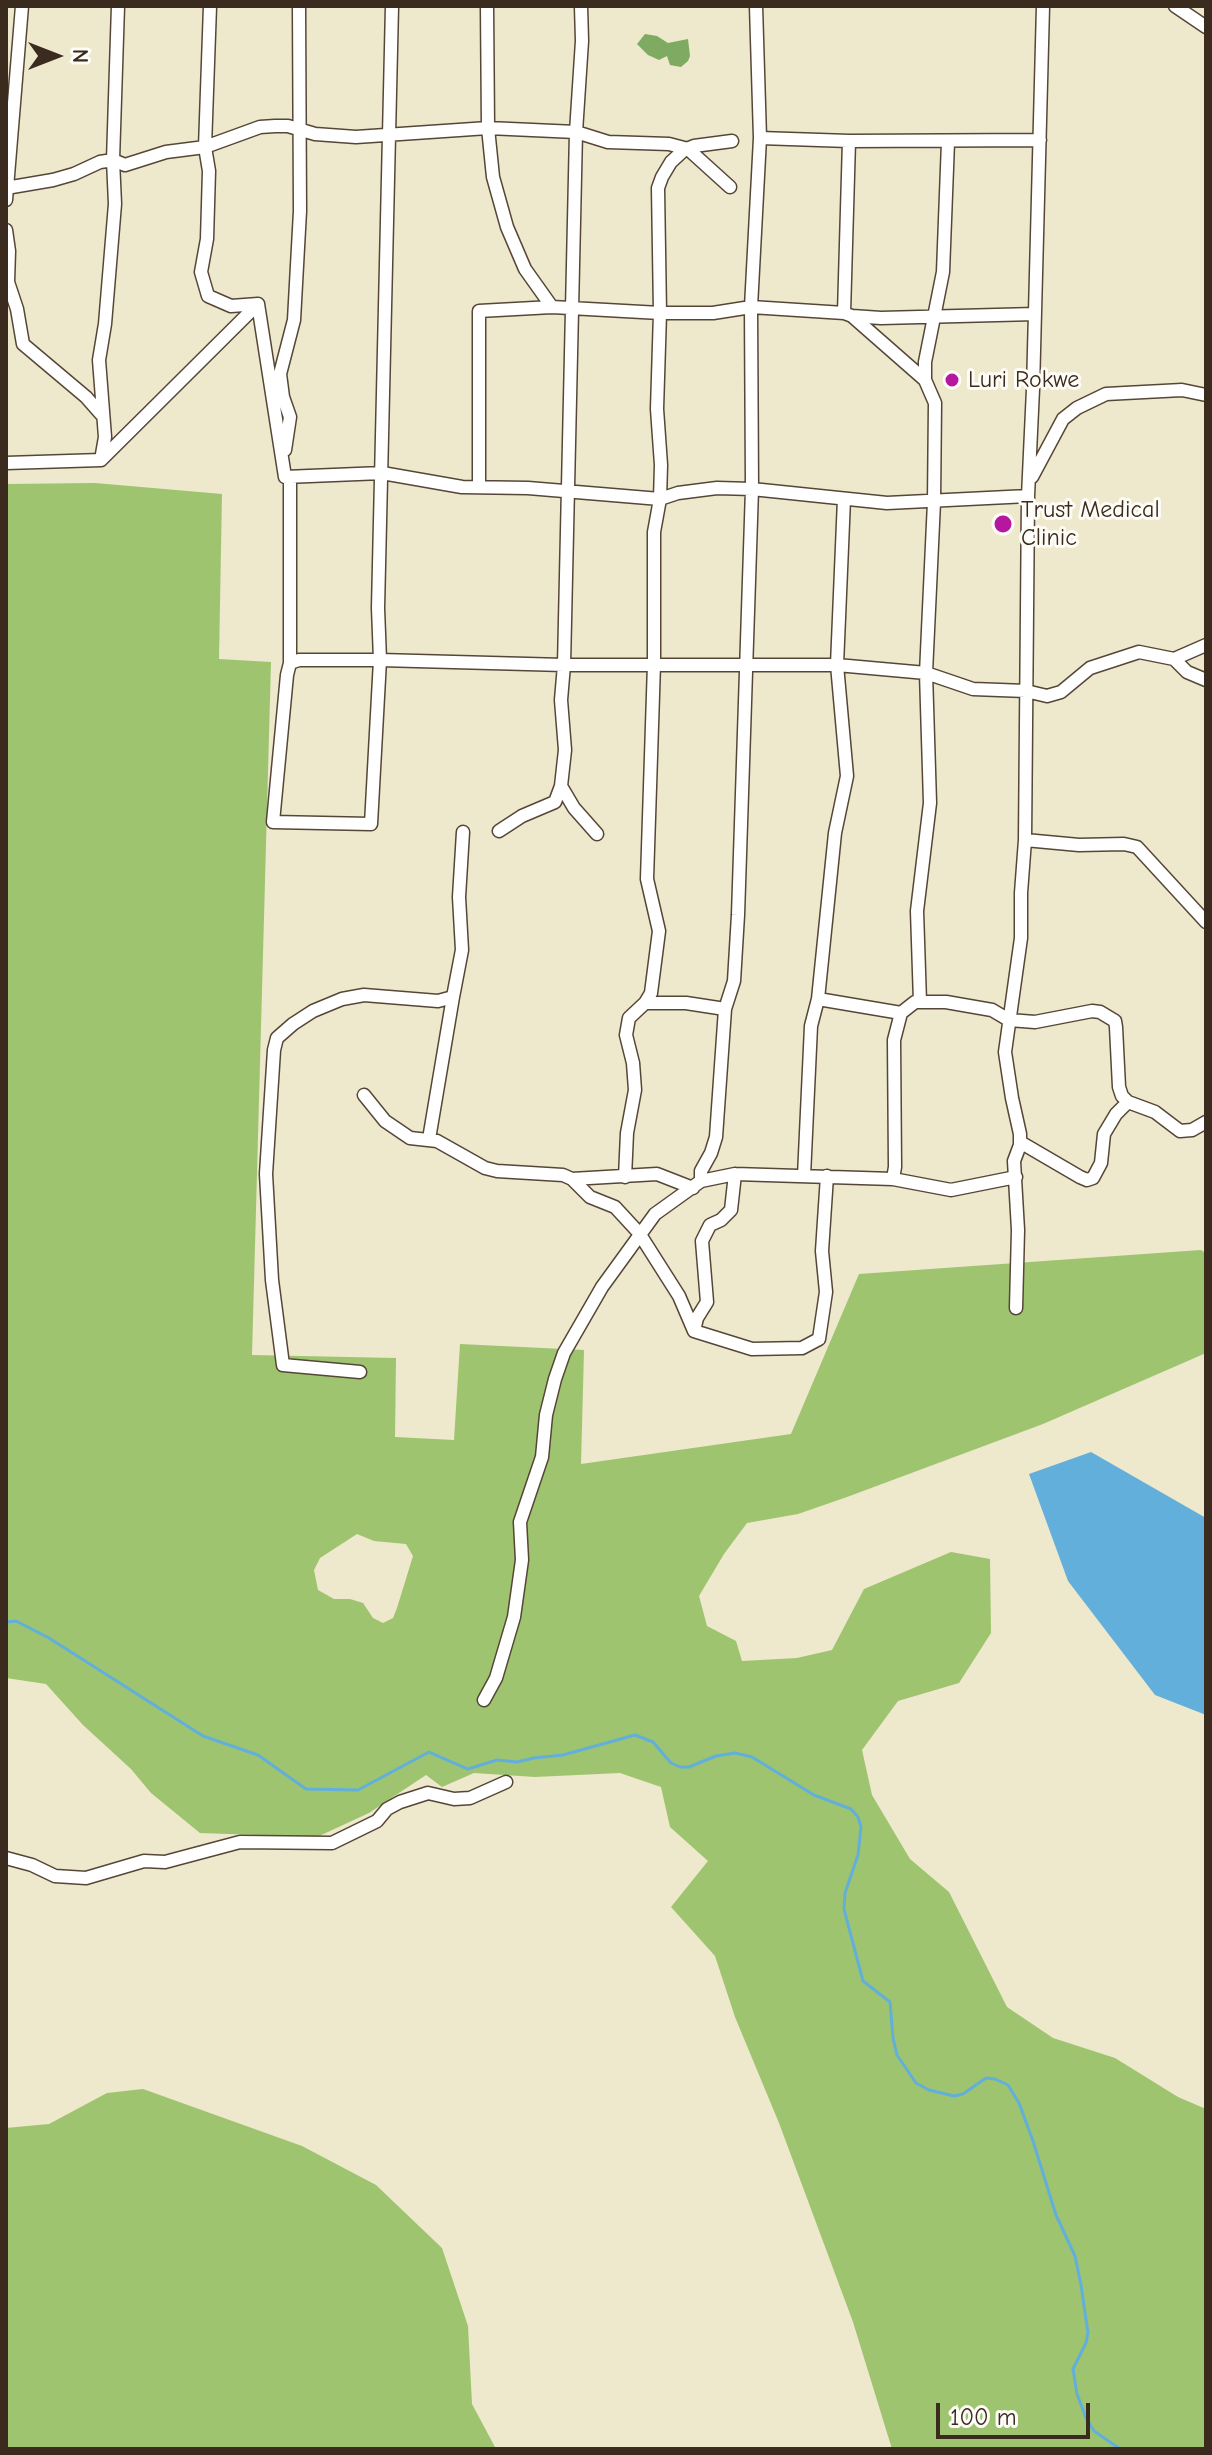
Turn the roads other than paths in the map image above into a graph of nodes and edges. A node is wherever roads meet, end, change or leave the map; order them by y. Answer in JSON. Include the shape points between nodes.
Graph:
{"nodes":[{"id":1,"x":22,"y":6,"type":"edge"},
{"id":2,"x":118,"y":6,"type":"edge"},
{"id":3,"x":210,"y":6,"type":"edge"},
{"id":4,"x":299,"y":6,"type":"edge"},
{"id":5,"x":392,"y":6,"type":"edge"},
{"id":6,"x":487,"y":6,"type":"edge"},
{"id":7,"x":581,"y":6,"type":"edge"},
{"id":8,"x":756,"y":6,"type":"edge"},
{"id":9,"x":1043,"y":6,"type":"edge"},
{"id":10,"x":1175,"y":6,"type":"edge"},
{"id":11,"x":1206,"y":27,"type":"edge"},
{"id":12,"x":488,"y":128,"type":"junction"},
{"id":13,"x":301,"y":130,"type":"junction"},
{"id":14,"x":576,"y":132,"type":"junction"},
{"id":15,"x":389,"y":135,"type":"junction"},
{"id":16,"x":760,"y":138,"type":"junction"},
{"id":17,"x":1040,"y":140,"type":"junction"},
{"id":18,"x":732,"y":141,"type":"dead end"},
{"id":19,"x":849,"y":141,"type":"junction"},
{"id":20,"x":948,"y":142,"type":"junction"},
{"id":21,"x":205,"y":147,"type":"junction"},
{"id":22,"x":688,"y":149,"type":"junction"},
{"id":23,"x":113,"y":160,"type":"junction"},
{"id":24,"x":730,"y":187,"type":"dead end"},
{"id":25,"x":7,"y":192,"type":"edge"},
{"id":26,"x":6,"y":230,"type":"edge"},
{"id":27,"x":8,"y":294,"type":"edge"},
{"id":28,"x":258,"y":304,"type":"junction"},
{"id":29,"x":552,"y":307,"type":"junction"},
{"id":30,"x":751,"y":307,"type":"junction"},
{"id":31,"x":571,"y":309,"type":"junction"},
{"id":32,"x":660,"y":313,"type":"junction"},
{"id":33,"x":848,"y":314,"type":"junction"},
{"id":34,"x":1035,"y":314,"type":"junction"},
{"id":35,"x":934,"y":316,"type":"junction"},
{"id":36,"x":925,"y":380,"type":"junction"},
{"id":37,"x":1206,"y":395,"type":"edge"},
{"id":38,"x":101,"y":414,"type":"junction"},
{"id":39,"x":101,"y":460,"type":"junction"},
{"id":40,"x":6,"y":463,"type":"edge"},
{"id":41,"x":382,"y":473,"type":"junction"},
{"id":42,"x":288,"y":477,"type":"junction"},
{"id":43,"x":479,"y":486,"type":"junction"},
{"id":44,"x":752,"y":489,"type":"junction"},
{"id":45,"x":1028,"y":490,"type":"junction"},
{"id":46,"x":566,"y":491,"type":"junction"},
{"id":47,"x":660,"y":499,"type":"junction"},
{"id":48,"x":844,"y":499,"type":"junction"},
{"id":49,"x":934,"y":502,"type":"junction"},
{"id":50,"x":1206,"y":645,"type":"edge"},
{"id":51,"x":1174,"y":659,"type":"junction"},
{"id":52,"x":380,"y":660,"type":"junction"},
{"id":53,"x":290,"y":663,"type":"junction"},
{"id":54,"x":654,"y":664,"type":"junction"},
{"id":55,"x":745,"y":664,"type":"junction"},
{"id":56,"x":564,"y":665,"type":"junction"},
{"id":57,"x":837,"y":665,"type":"junction"},
{"id":58,"x":926,"y":673,"type":"junction"},
{"id":59,"x":1206,"y":680,"type":"edge"},
{"id":60,"x":1026,"y":691,"type":"junction"},
{"id":61,"x":561,"y":786,"type":"junction"},
{"id":62,"x":499,"y":831,"type":"dead end"},
{"id":63,"x":463,"y":832,"type":"dead end"},
{"id":64,"x":597,"y":834,"type":"dead end"},
{"id":65,"x":1025,"y":840,"type":"junction"},
{"id":66,"x":1206,"y":922,"type":"edge"},
{"id":67,"x":1013,"y":993,"type":"junction"},
{"id":68,"x":453,"y":997,"type":"junction"},
{"id":69,"x":818,"y":999,"type":"junction"},
{"id":70,"x":920,"y":1002,"type":"junction"},
{"id":71,"x":645,"y":1003,"type":"junction"},
{"id":72,"x":725,"y":1009,"type":"junction"},
{"id":73,"x":992,"y":1010,"type":"junction"},
{"id":74,"x":901,"y":1013,"type":"junction"},
{"id":75,"x":1009,"y":1020,"type":"junction"},
{"id":76,"x":364,"y":1095,"type":"dead end"},
{"id":77,"x":1128,"y":1102,"type":"junction"},
{"id":78,"x":1206,"y":1122,"type":"edge"},
{"id":79,"x":429,"y":1139,"type":"junction"},
{"id":80,"x":1020,"y":1142,"type":"junction"},
{"id":81,"x":735,"y":1174,"type":"junction"},
{"id":82,"x":804,"y":1176,"type":"junction"},
{"id":83,"x":827,"y":1176,"type":"junction"},
{"id":84,"x":625,"y":1177,"type":"junction"},
{"id":85,"x":1016,"y":1177,"type":"junction"},
{"id":86,"x":572,"y":1179,"type":"junction"},
{"id":87,"x":893,"y":1179,"type":"junction"},
{"id":88,"x":697,"y":1184,"type":"junction"},
{"id":89,"x":639,"y":1233,"type":"junction"},
{"id":90,"x":1016,"y":1308,"type":"dead end"},
{"id":91,"x":694,"y":1331,"type":"junction"},
{"id":92,"x":360,"y":1372,"type":"dead end"},
{"id":93,"x":484,"y":1700,"type":"dead end"},
{"id":94,"x":506,"y":1782,"type":"dead end"},
{"id":95,"x":6,"y":1858,"type":"edge"}],
"edges":[{"from":1,"to":25,"type":"street"},
{"from":2,"to":23,"type":"street"},
{"from":3,"to":21,"type":"street"},
{"from":4,"to":13,"type":"street"},
{"from":5,"to":15,"type":"street"},
{"from":6,"to":12,"type":"street"},
{"from":7,"to":14,"type":"street"},
{"from":8,"to":16,"type":"street"},
{"from":9,"to":17,"type":"street"},
{"from":10,"to":11,"type":"street"},
{"from":12,"to":14,"type":"street"},
{"from":12,"to":15,"type":"street"},
{"from":12,"to":29,"type":"street","via":[[493,177],[507,227],[530,279]]},
{"from":13,"to":15,"type":"street"},
{"from":13,"to":21,"type":"street","via":[[260,127]]},
{"from":13,"to":42,"type":"street","via":[[294,320],[280,374],[290,417]]},
{"from":14,"to":22,"type":"street","via":[[608,142]]},
{"from":14,"to":31,"type":"street"},
{"from":15,"to":41,"type":"street"},
{"from":16,"to":19,"type":"street"},
{"from":16,"to":30,"type":"street"},
{"from":17,"to":20,"type":"street"},
{"from":17,"to":34,"type":"street"},
{"from":18,"to":22,"type":"street"},
{"from":19,"to":20,"type":"street"},
{"from":19,"to":33,"type":"street"},
{"from":20,"to":35,"type":"street","via":[[945,252]]},
{"from":21,"to":23,"type":"street","via":[[125,165]]},
{"from":21,"to":28,"type":"street","via":[[207,239],[201,272],[208,296],[231,306]]},
{"from":22,"to":24,"type":"street"},
{"from":22,"to":32,"type":"street","via":[[671,162],[658,188]]},
{"from":23,"to":25,"type":"street"},
{"from":23,"to":38,"type":"street","via":[[115,204],[99,360]]},
{"from":26,"to":27,"type":"street"},
{"from":27,"to":38,"type":"street","via":[[17,309],[23,344]]},
{"from":28,"to":39,"type":"street"},
{"from":28,"to":42,"type":"street"},
{"from":29,"to":31,"type":"street"},
{"from":29,"to":43,"type":"street","via":[[479,311]]},
{"from":30,"to":32,"type":"street"},
{"from":30,"to":33,"type":"street"},
{"from":30,"to":44,"type":"street"},
{"from":31,"to":32,"type":"street"},
{"from":31,"to":46,"type":"street"},
{"from":32,"to":47,"type":"street"},
{"from":33,"to":35,"type":"street"},
{"from":33,"to":36,"type":"street"},
{"from":34,"to":35,"type":"street"},
{"from":34,"to":45,"type":"street"},
{"from":35,"to":36,"type":"street"},
{"from":36,"to":49,"type":"street","via":[[935,403]]},
{"from":37,"to":45,"type":"street","via":[[1133,391],[1106,394],[1077,408],[1063,419]]},
{"from":38,"to":39,"type":"street"},
{"from":39,"to":40,"type":"street"},
{"from":41,"to":42,"type":"street"},
{"from":41,"to":43,"type":"street"},
{"from":41,"to":52,"type":"street"},
{"from":42,"to":53,"type":"street"},
{"from":43,"to":46,"type":"street"},
{"from":44,"to":47,"type":"street","via":[[717,488]]},
{"from":44,"to":48,"type":"street"},
{"from":44,"to":55,"type":"street"},
{"from":45,"to":49,"type":"street"},
{"from":45,"to":60,"type":"street"},
{"from":46,"to":47,"type":"street"},
{"from":46,"to":56,"type":"street"},
{"from":47,"to":54,"type":"street","via":[[654,532]]},
{"from":48,"to":49,"type":"street"},
{"from":48,"to":57,"type":"street"},
{"from":49,"to":58,"type":"street"},
{"from":50,"to":51,"type":"street"},
{"from":51,"to":59,"type":"street"},
{"from":51,"to":60,"type":"street","via":[[1139,652],[1090,668],[1061,692],[1047,696]]},
{"from":52,"to":53,"type":"street"},
{"from":52,"to":53,"type":"street","via":[[371,824],[273,822]]},
{"from":52,"to":56,"type":"street"},
{"from":54,"to":55,"type":"street"},
{"from":54,"to":56,"type":"street"},
{"from":54,"to":71,"type":"street","via":[[647,879],[659,931]]},
{"from":55,"to":57,"type":"street"},
{"from":55,"to":72,"type":"street","via":[[738,915],[734,981]]},
{"from":56,"to":61,"type":"street"},
{"from":57,"to":58,"type":"street"},
{"from":57,"to":69,"type":"street","via":[[847,776],[835,833]]},
{"from":58,"to":60,"type":"street","via":[[973,689]]},
{"from":58,"to":70,"type":"street","via":[[930,803],[917,911]]},
{"from":60,"to":65,"type":"street"},
{"from":61,"to":62,"type":"street","via":[[551,806]]},
{"from":61,"to":64,"type":"street"},
{"from":63,"to":68,"type":"street","via":[[462,950]]},
{"from":65,"to":66,"type":"street","via":[[1137,847]]},
{"from":65,"to":67,"type":"street"},
{"from":67,"to":73,"type":"street"},
{"from":67,"to":75,"type":"street"},
{"from":68,"to":79,"type":"street"},
{"from":68,"to":92,"type":"street","via":[[342,999],[293,1024],[277,1038],[274,1050],[266,1174],[283,1365]]},
{"from":69,"to":74,"type":"street"},
{"from":69,"to":82,"type":"street","via":[[808,1049]]},
{"from":70,"to":73,"type":"street"},
{"from":70,"to":74,"type":"street"},
{"from":71,"to":72,"type":"street"},
{"from":71,"to":84,"type":"street","via":[[626,1027],[635,1090]]},
{"from":72,"to":88,"type":"street","via":[[716,1137]]},
{"from":73,"to":75,"type":"street"},
{"from":74,"to":87,"type":"street","via":[[894,1040]]},
{"from":75,"to":77,"type":"street","via":[[1035,1022],[1092,1011],[1110,1017],[1118,1039],[1119,1087]]},
{"from":75,"to":80,"type":"street","via":[[1005,1052]]},
{"from":76,"to":79,"type":"street","via":[[397,1131]]},
{"from":77,"to":78,"type":"street","via":[[1155,1112],[1180,1131]]},
{"from":77,"to":80,"type":"street","via":[[1104,1134],[1101,1163],[1093,1178],[1080,1177]]},
{"from":79,"to":86,"type":"street","via":[[485,1168]]},
{"from":80,"to":85,"type":"street"},
{"from":81,"to":82,"type":"street"},
{"from":81,"to":88,"type":"street"},
{"from":81,"to":91,"type":"street","via":[[731,1210],[710,1225],[702,1241],[707,1302]]},
{"from":82,"to":83,"type":"street"},
{"from":83,"to":87,"type":"street"},
{"from":83,"to":91,"type":"street","via":[[822,1251],[826,1292],[816,1343],[752,1349]]},
{"from":84,"to":86,"type":"street"},
{"from":84,"to":88,"type":"street","via":[[657,1174]]},
{"from":85,"to":87,"type":"street","via":[[951,1190]]},
{"from":85,"to":90,"type":"street"},
{"from":86,"to":89,"type":"street","via":[[590,1197],[615,1207]]},
{"from":88,"to":89,"type":"street","via":[[655,1214]]},
{"from":89,"to":91,"type":"street","via":[[679,1296]]},
{"from":89,"to":93,"type":"street","via":[[573,1336],[555,1379],[542,1457],[520,1522],[522,1560],[514,1617]]},
{"from":94,"to":95,"type":"street","via":[[470,1798],[428,1793],[400,1802],[377,1821],[332,1843],[240,1842],[86,1878],[55,1876]]}]}
